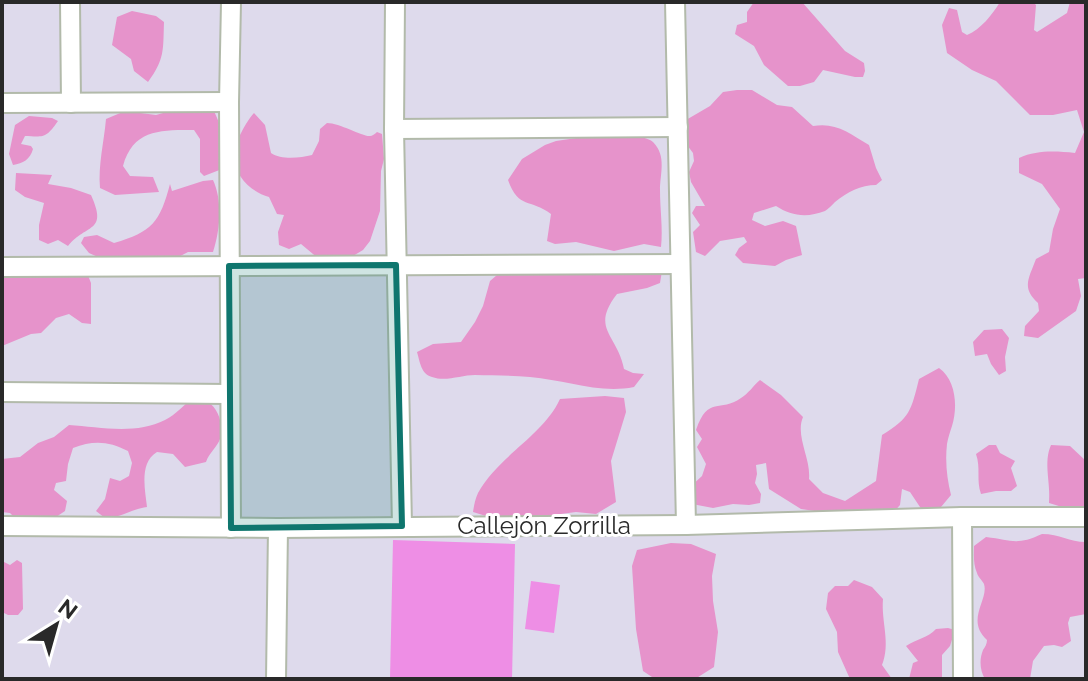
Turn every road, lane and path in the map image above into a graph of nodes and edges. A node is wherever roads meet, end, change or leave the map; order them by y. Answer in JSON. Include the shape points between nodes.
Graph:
{"nodes":[{"id":1,"x":70,"y":2,"type":"edge"},
{"id":2,"x":231,"y":2,"type":"edge"},
{"id":3,"x":395,"y":2,"type":"edge"},
{"id":4,"x":675,"y":2,"type":"edge"},
{"id":5,"x":229,"y":102,"type":"junction"},
{"id":6,"x":2,"y":103,"type":"edge"},
{"id":7,"x":71,"y":103,"type":"junction"},
{"id":8,"x":678,"y":127,"type":"junction"},
{"id":9,"x":394,"y":129,"type":"junction"},
{"id":10,"x":680,"y":264,"type":"junction"},
{"id":11,"x":396,"y":265,"type":"junction"},
{"id":12,"x":229,"y":266,"type":"junction"},
{"id":13,"x":2,"y":267,"type":"edge"},
{"id":14,"x":2,"y":392,"type":"edge"},
{"id":15,"x":230,"y":394,"type":"junction"},
{"id":16,"x":962,"y":517,"type":"junction"},
{"id":17,"x":1086,"y":517,"type":"edge"},
{"id":18,"x":686,"y":525,"type":"junction"},
{"id":19,"x":2,"y":526,"type":"edge"},
{"id":20,"x":402,"y":526,"type":"junction"},
{"id":21,"x":231,"y":528,"type":"junction"},
{"id":22,"x":278,"y":528,"type":"junction"},
{"id":23,"x":276,"y":679,"type":"edge"},
{"id":24,"x":963,"y":679,"type":"edge"}],
"edges":[{"from":1,"to":7,"type":"street"},
{"from":2,"to":5,"type":"street"},
{"from":3,"to":9,"type":"street"},
{"from":4,"to":8,"type":"street"},
{"from":5,"to":7,"type":"street"},
{"from":5,"to":12,"type":"street"},
{"from":6,"to":7,"type":"street"},
{"from":8,"to":9,"type":"street"},
{"from":8,"to":10,"type":"street"},
{"from":9,"to":11,"type":"street"},
{"from":10,"to":11,"type":"street"},
{"from":10,"to":18,"type":"street"},
{"from":11,"to":12,"type":"street"},
{"from":11,"to":20,"type":"street"},
{"from":12,"to":13,"type":"street"},
{"from":12,"to":15,"type":"street"},
{"from":14,"to":15,"type":"street"},
{"from":15,"to":21,"type":"street"},
{"from":16,"to":17,"type":"street","name":"Callejón Zorrilla"},
{"from":16,"to":18,"type":"street","name":"Callejón Zorrilla"},
{"from":16,"to":24,"type":"street"},
{"from":18,"to":20,"type":"street","name":"Callejón Zorrilla"},
{"from":19,"to":21,"type":"street","name":"Callejón Zorrilla"},
{"from":20,"to":22,"type":"street","name":"Callejón Zorrilla"},
{"from":21,"to":22,"type":"street","name":"Callejón Zorrilla"},
{"from":22,"to":23,"type":"street"}]}
